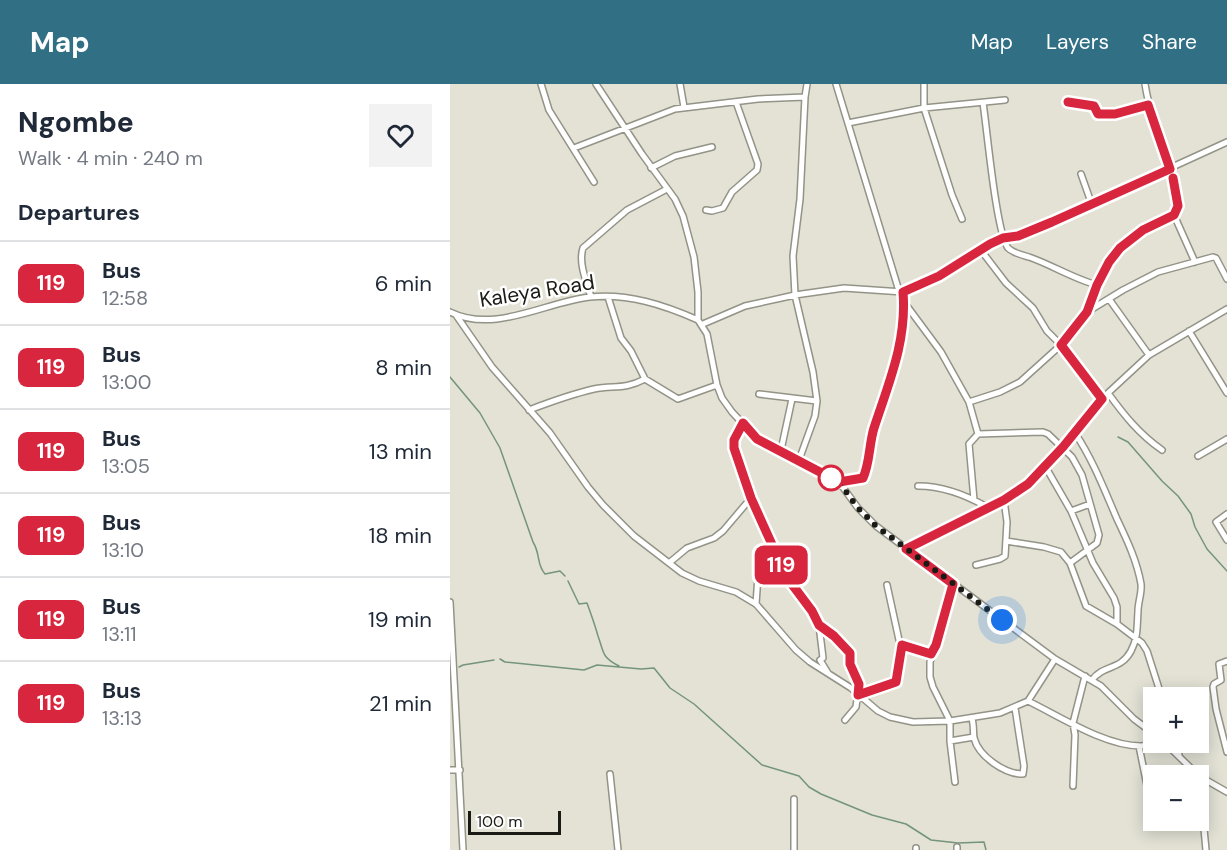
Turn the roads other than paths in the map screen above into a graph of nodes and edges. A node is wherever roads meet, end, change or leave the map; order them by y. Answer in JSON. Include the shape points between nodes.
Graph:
{"nodes":[{"id":1,"x":541,"y":84,"type":"edge"},
{"id":2,"x":596,"y":84,"type":"edge"},
{"id":3,"x":680,"y":84,"type":"edge"},
{"id":4,"x":807,"y":84,"type":"edge"},
{"id":5,"x":836,"y":84,"type":"edge"},
{"id":6,"x":924,"y":84,"type":"edge"},
{"id":7,"x":1145,"y":84,"type":"edge"},
{"id":8,"x":805,"y":97,"type":"junction"},
{"id":9,"x":1005,"y":100,"type":"dead end"},
{"id":10,"x":736,"y":102,"type":"junction"},
{"id":11,"x":1068,"y":102,"type":"dead end"},
{"id":12,"x":983,"y":103,"type":"junction"},
{"id":13,"x":1148,"y":105,"type":"junction"},
{"id":14,"x":684,"y":107,"type":"junction"},
{"id":15,"x":924,"y":108,"type":"junction"},
{"id":16,"x":848,"y":123,"type":"junction"},
{"id":17,"x":625,"y":127,"type":"junction"},
{"id":18,"x":1227,"y":142,"type":"edge"},
{"id":19,"x":712,"y":147,"type":"dead end"},
{"id":20,"x":574,"y":148,"type":"junction"},
{"id":21,"x":651,"y":168,"type":"junction"},
{"id":22,"x":1170,"y":169,"type":"junction"},
{"id":23,"x":1081,"y":174,"type":"dead end"},
{"id":24,"x":594,"y":182,"type":"dead end"},
{"id":25,"x":667,"y":189,"type":"junction"},
{"id":26,"x":1092,"y":205,"type":"junction"},
{"id":27,"x":706,"y":210,"type":"dead end"},
{"id":28,"x":1174,"y":215,"type":"junction"},
{"id":29,"x":962,"y":219,"type":"dead end"},
{"id":30,"x":1003,"y":238,"type":"junction"},
{"id":31,"x":980,"y":249,"type":"junction"},
{"id":32,"x":1194,"y":262,"type":"junction"},
{"id":33,"x":1227,"y":279,"type":"edge"},
{"id":34,"x":1097,"y":285,"type":"junction"},
{"id":35,"x":901,"y":291,"type":"junction"},
{"id":36,"x":795,"y":295,"type":"junction"},
{"id":37,"x":591,"y":297,"type":"junction"},
{"id":38,"x":608,"y":297,"type":"junction"},
{"id":39,"x":1109,"y":299,"type":"junction"},
{"id":40,"x":904,"y":302,"type":"junction"},
{"id":41,"x":1227,"y":309,"type":"edge"},
{"id":42,"x":1087,"y":312,"type":"junction"},
{"id":43,"x":453,"y":314,"type":"edge"},
{"id":44,"x":700,"y":322,"type":"junction"},
{"id":45,"x":1189,"y":331,"type":"junction"},
{"id":46,"x":1061,"y":345,"type":"junction"},
{"id":47,"x":1149,"y":355,"type":"junction"},
{"id":48,"x":645,"y":379,"type":"junction"},
{"id":49,"x":717,"y":385,"type":"junction"},
{"id":50,"x":1108,"y":393,"type":"junction"},
{"id":51,"x":1227,"y":393,"type":"edge"},
{"id":52,"x":759,"y":394,"type":"dead end"},
{"id":53,"x":792,"y":399,"type":"junction"},
{"id":54,"x":1102,"y":399,"type":"junction"},
{"id":55,"x":817,"y":401,"type":"junction"},
{"id":56,"x":969,"y":402,"type":"junction"},
{"id":57,"x":529,"y":410,"type":"junction"},
{"id":58,"x":743,"y":423,"type":"junction"},
{"id":59,"x":1075,"y":433,"type":"junction"},
{"id":60,"x":978,"y":434,"type":"junction"},
{"id":61,"x":1227,"y":439,"type":"edge"},
{"id":62,"x":1063,"y":447,"type":"junction"},
{"id":63,"x":781,"y":450,"type":"junction"},
{"id":64,"x":1162,"y":450,"type":"dead end"},
{"id":65,"x":1198,"y":456,"type":"dead end"},
{"id":66,"x":799,"y":460,"type":"junction"},
{"id":67,"x":1045,"y":466,"type":"junction"},
{"id":68,"x":839,"y":482,"type":"junction"},
{"id":69,"x":918,"y":486,"type":"dead end"},
{"id":70,"x":751,"y":498,"type":"junction"},
{"id":71,"x":974,"y":500,"type":"junction"},
{"id":72,"x":1004,"y":500,"type":"junction"},
{"id":73,"x":1090,"y":504,"type":"junction"},
{"id":74,"x":987,"y":507,"type":"junction"},
{"id":75,"x":1071,"y":511,"type":"junction"},
{"id":76,"x":1227,"y":514,"type":"edge"},
{"id":77,"x":1227,"y":540,"type":"edge"},
{"id":78,"x":1006,"y":541,"type":"junction"},
{"id":79,"x":906,"y":549,"type":"junction"},
{"id":80,"x":1088,"y":549,"type":"junction"},
{"id":81,"x":775,"y":551,"type":"junction"},
{"id":82,"x":669,"y":563,"type":"junction"},
{"id":83,"x":1070,"y":563,"type":"junction"},
{"id":84,"x":976,"y":565,"type":"dead end"},
{"id":85,"x":953,"y":584,"type":"junction"},
{"id":86,"x":887,"y":585,"type":"dead end"},
{"id":87,"x":450,"y":602,"type":"edge"},
{"id":88,"x":756,"y":604,"type":"junction"},
{"id":89,"x":1117,"y":624,"type":"junction"},
{"id":90,"x":819,"y":625,"type":"junction"},
{"id":91,"x":1136,"y":639,"type":"junction"},
{"id":92,"x":902,"y":645,"type":"junction"},
{"id":93,"x":931,"y":654,"type":"junction"},
{"id":94,"x":1055,"y":659,"type":"junction"},
{"id":95,"x":1227,"y":661,"type":"edge"},
{"id":96,"x":829,"y":675,"type":"junction"},
{"id":97,"x":1085,"y":676,"type":"junction"},
{"id":98,"x":1092,"y":680,"type":"junction"},
{"id":99,"x":1158,"y":687,"type":"edge"},
{"id":100,"x":858,"y":695,"type":"junction"},
{"id":101,"x":1028,"y":701,"type":"junction"},
{"id":102,"x":1015,"y":708,"type":"junction"},
{"id":103,"x":972,"y":719,"type":"junction"},
{"id":104,"x":845,"y":720,"type":"dead end"},
{"id":105,"x":950,"y":721,"type":"junction"},
{"id":106,"x":1073,"y":723,"type":"junction"},
{"id":107,"x":1143,"y":726,"type":"edge"},
{"id":108,"x":974,"y":737,"type":"junction"},
{"id":109,"x":950,"y":741,"type":"junction"},
{"id":110,"x":1139,"y":746,"type":"junction"},
{"id":111,"x":1143,"y":746,"type":"edge"},
{"id":112,"x":1227,"y":752,"type":"edge"},
{"id":113,"x":1175,"y":753,"type":"edge"},
{"id":114,"x":1178,"y":753,"type":"edge"},
{"id":115,"x":1179,"y":757,"type":"junction"},
{"id":116,"x":1187,"y":765,"type":"edge"},
{"id":117,"x":1143,"y":766,"type":"edge"},
{"id":118,"x":450,"y":770,"type":"edge"},
{"id":119,"x":460,"y":770,"type":"junction"},
{"id":120,"x":610,"y":774,"type":"dead end"},
{"id":121,"x":955,"y":782,"type":"dead end"},
{"id":122,"x":1209,"y":782,"type":"edge"},
{"id":123,"x":1073,"y":786,"type":"dead end"},
{"id":124,"x":1227,"y":792,"type":"edge"},
{"id":125,"x":794,"y":799,"type":"dead end"},
{"id":126,"x":1204,"y":831,"type":"edge"},
{"id":127,"x":463,"y":850,"type":"edge"},
{"id":128,"x":618,"y":850,"type":"edge"},
{"id":129,"x":794,"y":850,"type":"edge"},
{"id":130,"x":1206,"y":850,"type":"edge"}],
"edges":[{"from":1,"to":20,"type":"street","via":[[549,110]]},
{"from":2,"to":17,"type":"street"},
{"from":3,"to":14,"type":"street"},
{"from":4,"to":8,"type":"street"},
{"from":5,"to":16,"type":"street"},
{"from":6,"to":15,"type":"street"},
{"from":7,"to":13,"type":"street"},
{"from":8,"to":10,"type":"street"},
{"from":8,"to":36,"type":"street","via":[[793,256]]},
{"from":9,"to":12,"type":"street"},
{"from":10,"to":14,"type":"street"},
{"from":10,"to":27,"type":"street","via":[[757,170],[732,192],[723,208]]},
{"from":11,"to":13,"type":"street","via":[[1094,106],[1098,114],[1115,114]]},
{"from":12,"to":15,"type":"street"},
{"from":12,"to":30,"type":"street"},
{"from":13,"to":22,"type":"street"},
{"from":14,"to":17,"type":"street"},
{"from":15,"to":16,"type":"street"},
{"from":15,"to":29,"type":"street"},
{"from":16,"to":35,"type":"street"},
{"from":17,"to":20,"type":"street"},
{"from":17,"to":21,"type":"street"},
{"from":18,"to":22,"type":"street"},
{"from":19,"to":21,"type":"street","via":[[675,156]]},
{"from":20,"to":24,"type":"street"},
{"from":21,"to":25,"type":"street"},
{"from":22,"to":26,"type":"street"},
{"from":22,"to":28,"type":"street","via":[[1178,200]]},
{"from":23,"to":26,"type":"street"},
{"from":25,"to":37,"type":"street","via":[[627,210],[583,248],[581,256]]},
{"from":25,"to":44,"type":"street","via":[[683,216],[694,257]]},
{"from":26,"to":30,"type":"street","via":[[1018,236]]},
{"from":28,"to":32,"type":"street"},
{"from":28,"to":34,"type":"street","via":[[1143,230],[1120,248]]},
{"from":30,"to":31,"type":"street"},
{"from":30,"to":34,"type":"street","via":[[1011,251]]},
{"from":31,"to":35,"type":"street","via":[[939,276]]},
{"from":31,"to":46,"type":"street"},
{"from":32,"to":33,"type":"street","via":[[1215,257]]},
{"from":32,"to":39,"type":"street","via":[[1158,272]]},
{"from":34,"to":42,"type":"street"},
{"from":35,"to":36,"type":"street","via":[[844,288]]},
{"from":35,"to":40,"type":"street"},
{"from":36,"to":44,"type":"street","via":[[745,306]]},
{"from":36,"to":55,"type":"street"},
{"from":37,"to":38,"type":"street","name":"Kaleya Road"},
{"from":37,"to":43,"type":"street","name":"Kaleya Road","via":[[490,320]]},
{"from":38,"to":44,"type":"street","name":"Kaleya Road","via":[[655,303]]},
{"from":38,"to":48,"type":"street","via":[[621,338]]},
{"from":39,"to":42,"type":"street"},
{"from":39,"to":47,"type":"street"},
{"from":40,"to":56,"type":"street","via":[[941,352]]},
{"from":40,"to":68,"type":"street","via":[[900,345],[874,429],[865,476]]},
{"from":41,"to":45,"type":"street"},
{"from":42,"to":46,"type":"street"},
{"from":43,"to":57,"type":"street"},
{"from":44,"to":49,"type":"street","via":[[707,334]]},
{"from":45,"to":47,"type":"street"},
{"from":45,"to":51,"type":"street"},
{"from":46,"to":54,"type":"street"},
{"from":46,"to":56,"type":"street","via":[[1020,382]]},
{"from":47,"to":50,"type":"street"},
{"from":48,"to":49,"type":"street","via":[[678,399]]},
{"from":48,"to":57,"type":"street","via":[[624,388],[589,390]]},
{"from":49,"to":58,"type":"street","via":[[722,398]]},
{"from":50,"to":54,"type":"street"},
{"from":50,"to":64,"type":"street","via":[[1130,423]]},
{"from":52,"to":53,"type":"street"},
{"from":53,"to":55,"type":"street"},
{"from":53,"to":63,"type":"street"},
{"from":54,"to":59,"type":"street"},
{"from":55,"to":66,"type":"street"},
{"from":56,"to":60,"type":"street"},
{"from":57,"to":82,"type":"street","via":[[603,505]]},
{"from":58,"to":63,"type":"street","via":[[757,439]]},
{"from":58,"to":70,"type":"street","via":[[734,448]]},
{"from":59,"to":62,"type":"street"},
{"from":59,"to":91,"type":"street","via":[[1099,473],[1138,573],[1141,587]]},
{"from":60,"to":62,"type":"street","via":[[1043,432]]},
{"from":60,"to":71,"type":"street","via":[[969,444]]},
{"from":61,"to":65,"type":"street"},
{"from":62,"to":67,"type":"street"},
{"from":62,"to":73,"type":"street","via":[[1082,475]]},
{"from":63,"to":66,"type":"street"},
{"from":66,"to":68,"type":"street"},
{"from":67,"to":72,"type":"street","via":[[1028,484]]},
{"from":67,"to":75,"type":"street"},
{"from":68,"to":79,"type":"street","via":[[876,526]]},
{"from":69,"to":71,"type":"street","via":[[941,488]]},
{"from":70,"to":81,"type":"street"},
{"from":70,"to":82,"type":"street","via":[[723,531],[687,548]]},
{"from":71,"to":74,"type":"street"},
{"from":72,"to":74,"type":"street"},
{"from":72,"to":78,"type":"street"},
{"from":73,"to":75,"type":"street"},
{"from":73,"to":80,"type":"street","via":[[1099,535],[1097,543]]},
{"from":74,"to":79,"type":"street"},
{"from":75,"to":80,"type":"street"},
{"from":76,"to":77,"type":"street","via":[[1216,522]]},
{"from":78,"to":83,"type":"street","via":[[1053,549]]},
{"from":78,"to":84,"type":"street","via":[[1003,558]]},
{"from":79,"to":85,"type":"street"},
{"from":80,"to":83,"type":"street"},
{"from":80,"to":89,"type":"street","via":[[1114,598]]},
{"from":81,"to":88,"type":"street","via":[[759,562]]},
{"from":81,"to":90,"type":"street"},
{"from":82,"to":88,"type":"street","via":[[699,581],[735,592]]},
{"from":83,"to":89,"type":"street","via":[[1086,606]]},
{"from":85,"to":93,"type":"street"},
{"from":85,"to":94,"type":"street"},
{"from":86,"to":92,"type":"street"},
{"from":87,"to":119,"type":"street"},
{"from":88,"to":96,"type":"street","via":[[796,650]]},
{"from":89,"to":91,"type":"street"},
{"from":90,"to":96,"type":"street","via":[[823,657],[820,660]]},
{"from":90,"to":100,"type":"street","via":[[850,653],[850,664],[859,684]]},
{"from":91,"to":98,"type":"street","via":[[1124,662],[1102,670]]},
{"from":91,"to":99,"type":"street","via":[[1147,651]]},
{"from":92,"to":93,"type":"street"},
{"from":92,"to":100,"type":"street","via":[[896,682]]},
{"from":93,"to":105,"type":"street","via":[[930,677]]},
{"from":94,"to":97,"type":"street"},
{"from":94,"to":101,"type":"street"},
{"from":95,"to":112,"type":"street","via":[[1219,664],[1221,680],[1213,687]]},
{"from":96,"to":100,"type":"street"},
{"from":97,"to":98,"type":"street"},
{"from":97,"to":106,"type":"street"},
{"from":98,"to":107,"type":"street"},
{"from":100,"to":104,"type":"street","via":[[856,707]]},
{"from":100,"to":105,"type":"street","via":[[890,717],[913,722]]},
{"from":101,"to":102,"type":"street"},
{"from":101,"to":106,"type":"street"},
{"from":102,"to":103,"type":"street"},
{"from":102,"to":108,"type":"street","via":[[1023,774],[1008,772],[983,753]]},
{"from":103,"to":105,"type":"street"},
{"from":103,"to":108,"type":"street"},
{"from":105,"to":109,"type":"street"},
{"from":106,"to":110,"type":"street","via":[[1096,735]]},
{"from":106,"to":123,"type":"street"},
{"from":108,"to":109,"type":"street"},
{"from":109,"to":121,"type":"street"},
{"from":110,"to":111,"type":"street"},
{"from":110,"to":117,"type":"street"},
{"from":113,"to":115,"type":"street"},
{"from":114,"to":115,"type":"street"},
{"from":115,"to":116,"type":"street"},
{"from":118,"to":119,"type":"street"},
{"from":119,"to":127,"type":"street"},
{"from":120,"to":128,"type":"street"},
{"from":122,"to":124,"type":"street"},
{"from":125,"to":129,"type":"street"},
{"from":126,"to":130,"type":"street"}]}
